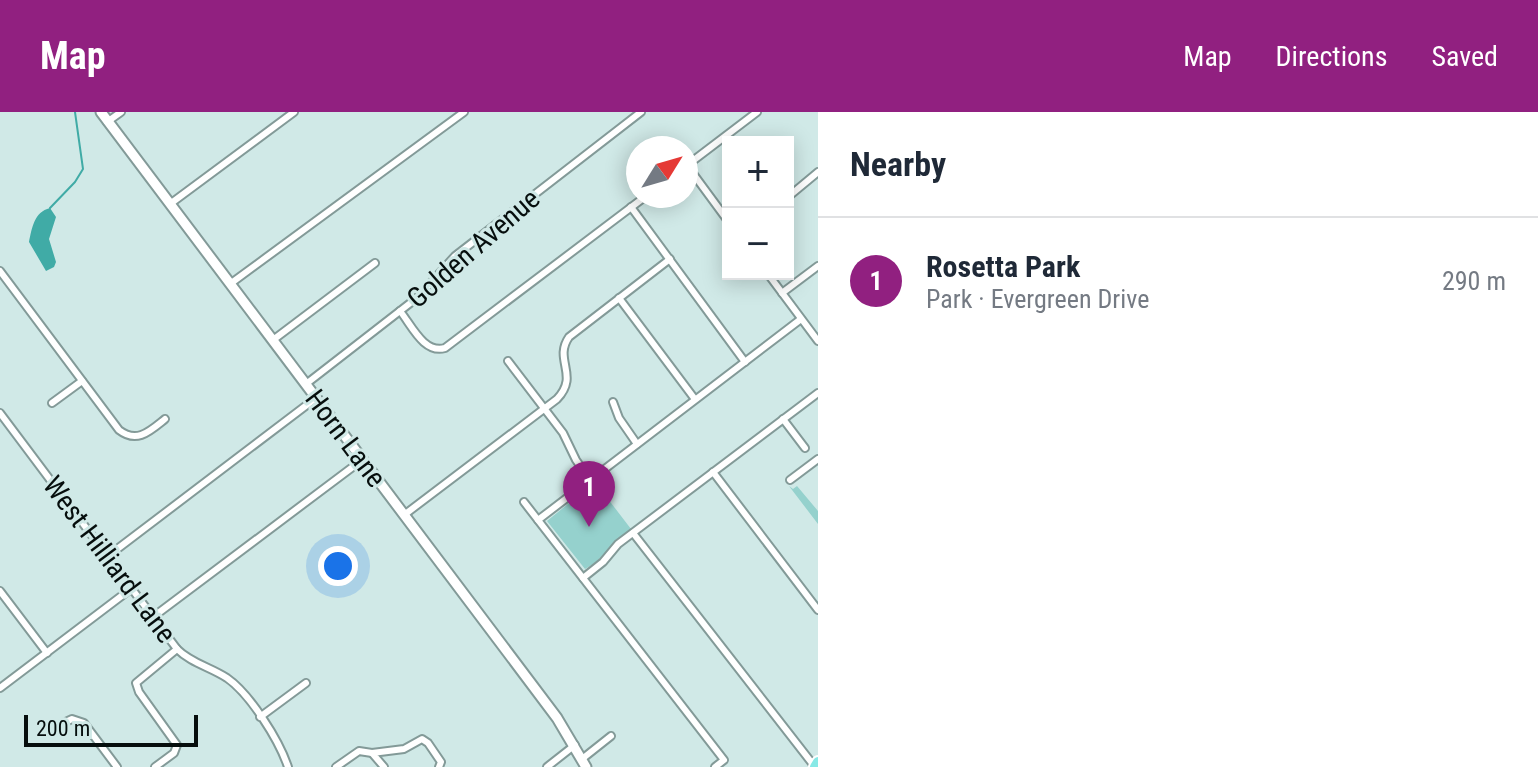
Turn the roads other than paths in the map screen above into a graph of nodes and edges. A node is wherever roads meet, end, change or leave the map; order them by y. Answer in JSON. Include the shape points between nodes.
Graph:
{"nodes":[{"id":1,"x":101,"y":112,"type":"edge"},
{"id":2,"x":121,"y":112,"type":"edge"},
{"id":3,"x":294,"y":112,"type":"edge"},
{"id":4,"x":464,"y":112,"type":"edge"},
{"id":5,"x":641,"y":112,"type":"edge"},
{"id":6,"x":757,"y":112,"type":"edge"},
{"id":7,"x":107,"y":122,"type":"junction"},
{"id":8,"x":698,"y":156,"type":"edge"},
{"id":9,"x":818,"y":172,"type":"edge"},
{"id":10,"x":698,"y":181,"type":"edge"},
{"id":11,"x":794,"y":192,"type":"edge"},
{"id":12,"x":170,"y":204,"type":"junction"},
{"id":13,"x":630,"y":208,"type":"edge"},
{"id":14,"x":632,"y":208,"type":"edge"},
{"id":15,"x":722,"y":213,"type":"edge"},
{"id":16,"x":670,"y":259,"type":"junction"},
{"id":17,"x":375,"y":263,"type":"dead end"},
{"id":18,"x":818,"y":266,"type":"edge"},
{"id":19,"x":0,"y":271,"type":"edge"},
{"id":20,"x":772,"y":280,"type":"edge"},
{"id":21,"x":230,"y":284,"type":"junction"},
{"id":22,"x":782,"y":293,"type":"junction"},
{"id":23,"x":619,"y":298,"type":"junction"},
{"id":24,"x":400,"y":311,"type":"junction"},
{"id":25,"x":801,"y":319,"type":"junction"},
{"id":26,"x":273,"y":340,"type":"junction"},
{"id":27,"x":818,"y":341,"type":"edge"},
{"id":28,"x":508,"y":361,"type":"dead end"},
{"id":29,"x":745,"y":362,"type":"junction"},
{"id":30,"x":82,"y":381,"type":"junction"},
{"id":31,"x":306,"y":384,"type":"junction"},
{"id":32,"x":818,"y":393,"type":"edge"},
{"id":33,"x":316,"y":398,"type":"junction"},
{"id":34,"x":694,"y":398,"type":"junction"},
{"id":35,"x":613,"y":402,"type":"dead end"},
{"id":36,"x":52,"y":403,"type":"dead end"},
{"id":37,"x":544,"y":408,"type":"junction"},
{"id":38,"x":0,"y":413,"type":"edge"},
{"id":39,"x":165,"y":419,"type":"dead end"},
{"id":40,"x":783,"y":419,"type":"junction"},
{"id":41,"x":637,"y":444,"type":"junction"},
{"id":42,"x":805,"y":448,"type":"dead end"},
{"id":43,"x":362,"y":460,"type":"junction"},
{"id":44,"x":817,"y":461,"type":"edge"},
{"id":45,"x":713,"y":472,"type":"junction"},
{"id":46,"x":590,"y":480,"type":"junction"},
{"id":47,"x":790,"y":480,"type":"dead end"},
{"id":48,"x":524,"y":502,"type":"dead end"},
{"id":49,"x":404,"y":515,"type":"junction"},
{"id":50,"x":538,"y":520,"type":"junction"},
{"id":51,"x":633,"y":533,"type":"junction"},
{"id":52,"x":108,"y":556,"type":"junction"},
{"id":53,"x":583,"y":578,"type":"junction"},
{"id":54,"x":132,"y":588,"type":"junction"},
{"id":55,"x":0,"y":591,"type":"edge"},
{"id":56,"x":818,"y":610,"type":"edge"},
{"id":57,"x":153,"y":617,"type":"junction"},
{"id":58,"x":177,"y":649,"type":"junction"},
{"id":59,"x":47,"y":653,"type":"junction"},
{"id":60,"x":306,"y":683,"type":"dead end"},
{"id":61,"x":0,"y":688,"type":"edge"},
{"id":62,"x":260,"y":717,"type":"junction"},
{"id":63,"x":59,"y":725,"type":"dead end"},
{"id":64,"x":611,"y":736,"type":"dead end"},
{"id":65,"x":575,"y":745,"type":"junction"},
{"id":66,"x":372,"y":753,"type":"junction"},
{"id":67,"x":584,"y":763,"type":"edge"},
{"id":68,"x":816,"y":765,"type":"edge"},
{"id":69,"x":117,"y":767,"type":"edge"},
{"id":70,"x":155,"y":767,"type":"edge"},
{"id":71,"x":288,"y":767,"type":"edge"},
{"id":72,"x":336,"y":767,"type":"edge"},
{"id":73,"x":384,"y":767,"type":"edge"},
{"id":74,"x":439,"y":767,"type":"edge"},
{"id":75,"x":547,"y":767,"type":"edge"},
{"id":76,"x":715,"y":767,"type":"edge"}],
"edges":[{"from":1,"to":7,"type":"street","name":"Horn Lane"},
{"from":2,"to":7,"type":"street"},
{"from":3,"to":12,"type":"street"},
{"from":4,"to":21,"type":"street"},
{"from":5,"to":24,"type":"street","name":"Golden Avenue","via":[[455,256]]},
{"from":6,"to":8,"type":"street"},
{"from":7,"to":12,"type":"street","name":"Horn Lane"},
{"from":9,"to":11,"type":"street"},
{"from":10,"to":15,"type":"street"},
{"from":12,"to":21,"type":"street","name":"Horn Lane"},
{"from":13,"to":24,"type":"street","via":[[445,348],[424,343]]},
{"from":14,"to":16,"type":"street"},
{"from":16,"to":23,"type":"street"},
{"from":16,"to":29,"type":"street"},
{"from":17,"to":26,"type":"street"},
{"from":18,"to":22,"type":"street"},
{"from":19,"to":30,"type":"street"},
{"from":20,"to":22,"type":"street"},
{"from":21,"to":26,"type":"street","name":"Horn Lane"},
{"from":22,"to":25,"type":"street"},
{"from":23,"to":34,"type":"street"},
{"from":23,"to":37,"type":"street","via":[[565,343],[566,388]]},
{"from":24,"to":31,"type":"street","name":"Golden Avenue"},
{"from":25,"to":27,"type":"street"},
{"from":25,"to":29,"type":"street"},
{"from":26,"to":31,"type":"street","name":"Horn Lane"},
{"from":28,"to":37,"type":"street"},
{"from":29,"to":34,"type":"street"},
{"from":30,"to":36,"type":"street"},
{"from":30,"to":39,"type":"street","via":[[127,436],[143,436]]},
{"from":31,"to":33,"type":"street","name":"Horn Lane"},
{"from":32,"to":40,"type":"street"},
{"from":33,"to":43,"type":"street","name":"Horn Lane"},
{"from":33,"to":52,"type":"street"},
{"from":34,"to":41,"type":"street"},
{"from":35,"to":41,"type":"street"},
{"from":37,"to":46,"type":"street"},
{"from":37,"to":49,"type":"street"},
{"from":38,"to":52,"type":"street","name":"West Hilliard Lane"},
{"from":40,"to":42,"type":"street"},
{"from":40,"to":45,"type":"street"},
{"from":41,"to":46,"type":"street"},
{"from":43,"to":49,"type":"street","name":"Horn Lane"},
{"from":43,"to":57,"type":"street"},
{"from":44,"to":47,"type":"street"},
{"from":45,"to":51,"type":"street"},
{"from":45,"to":56,"type":"street"},
{"from":46,"to":50,"type":"street"},
{"from":48,"to":50,"type":"street"},
{"from":49,"to":65,"type":"street","name":"Horn Lane"},
{"from":50,"to":53,"type":"street"},
{"from":51,"to":53,"type":"street"},
{"from":51,"to":68,"type":"street"},
{"from":52,"to":54,"type":"street","name":"West Hilliard Lane"},
{"from":53,"to":76,"type":"street","via":[[724,760]]},
{"from":54,"to":57,"type":"street","name":"West Hilliard Lane"},
{"from":54,"to":59,"type":"street"},
{"from":55,"to":59,"type":"street"},
{"from":57,"to":58,"type":"street","name":"West Hilliard Lane"},
{"from":58,"to":62,"type":"street","name":"West Hilliard Lane","via":[[232,682]]},
{"from":58,"to":70,"type":"street","via":[[134,681],[179,748]]},
{"from":59,"to":61,"type":"street"},
{"from":60,"to":62,"type":"street"},
{"from":62,"to":71,"type":"street","name":"West Hilliard Lane"},
{"from":63,"to":69,"type":"street","via":[[72,719],[84,723]]},
{"from":64,"to":67,"type":"street"},
{"from":65,"to":67,"type":"street","name":"Horn Lane"},
{"from":65,"to":75,"type":"street"},
{"from":66,"to":72,"type":"street","via":[[359,751]]},
{"from":66,"to":73,"type":"street"},
{"from":66,"to":74,"type":"street","via":[[404,749],[424,739],[440,759]]}]}
